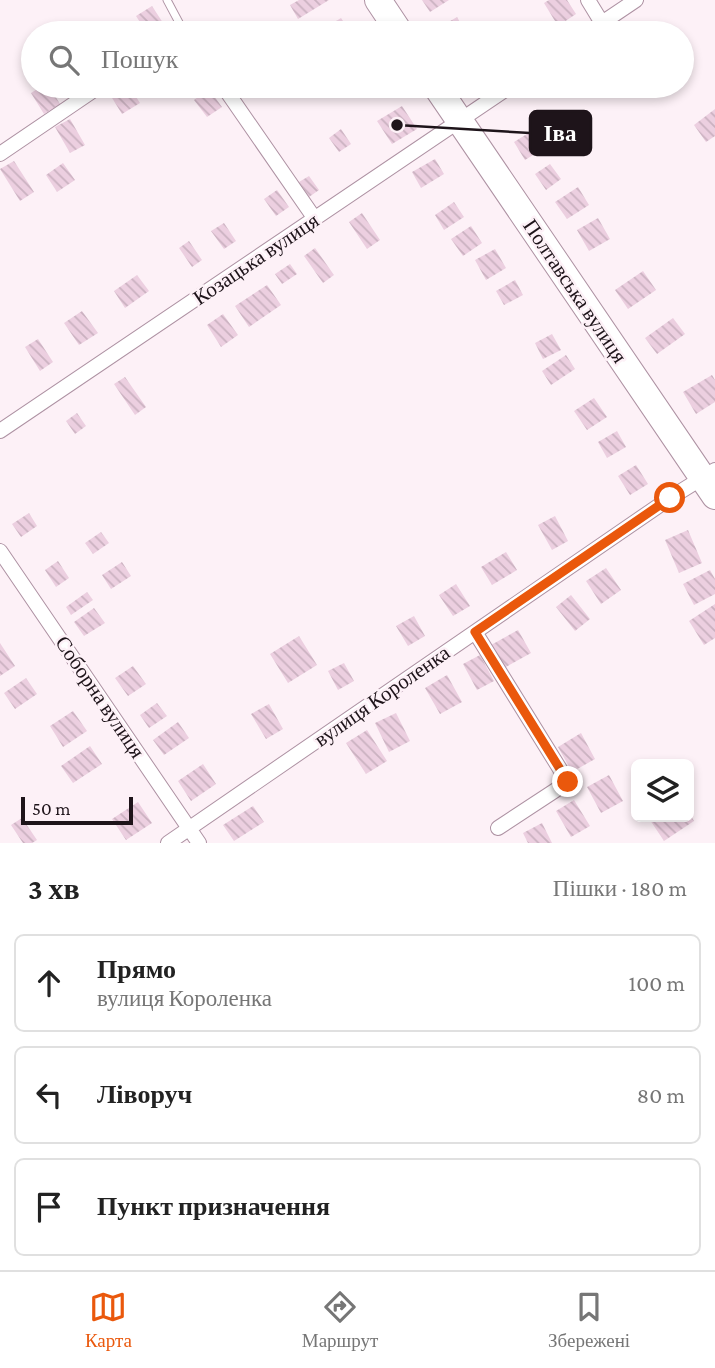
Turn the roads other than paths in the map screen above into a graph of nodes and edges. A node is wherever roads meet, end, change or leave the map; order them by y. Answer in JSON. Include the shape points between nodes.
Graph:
{"nodes":[{"id":1,"x":167,"y":0,"type":"edge"},
{"id":2,"x":378,"y":0,"type":"edge"},
{"id":3,"x":588,"y":0,"type":"edge"},
{"id":4,"x":636,"y":0,"type":"edge"},
{"id":5,"x":177,"y":21,"type":"edge"},
{"id":6,"x":392,"y":21,"type":"edge"},
{"id":7,"x":601,"y":21,"type":"edge"},
{"id":8,"x":605,"y":21,"type":"edge"},
{"id":9,"x":82,"y":98,"type":"edge"},
{"id":10,"x":231,"y":98,"type":"edge"},
{"id":11,"x":444,"y":98,"type":"edge"},
{"id":12,"x":493,"y":98,"type":"edge"},
{"id":13,"x":459,"y":121,"type":"junction"},
{"id":14,"x":0,"y":154,"type":"edge"},
{"id":15,"x":315,"y":219,"type":"junction"},
{"id":16,"x":0,"y":431,"type":"edge"},
{"id":17,"x":711,"y":481,"type":"edge"},
{"id":18,"x":0,"y":551,"type":"edge"},
{"id":19,"x":475,"y":632,"type":"junction"},
{"id":20,"x":498,"y":828,"type":"dead end"},
{"id":21,"x":190,"y":829,"type":"junction"},
{"id":22,"x":168,"y":843,"type":"edge"},
{"id":23,"x":200,"y":843,"type":"edge"}],
"edges":[{"from":1,"to":5,"type":"lane"},
{"from":2,"to":6,"type":"highway"},
{"from":3,"to":7,"type":"street"},
{"from":4,"to":8,"type":"street"},
{"from":9,"to":14,"type":"street"},
{"from":10,"to":15,"type":"street"},
{"from":11,"to":13,"type":"highway","name":"Полтавська вулиця"},
{"from":12,"to":13,"type":"street","name":"Козацька вулиця"},
{"from":13,"to":15,"type":"street","name":"Козацька вулиця"},
{"from":13,"to":17,"type":"highway","name":"Полтавська вулиця"},
{"from":15,"to":16,"type":"street","name":"Козацька вулиця"},
{"from":17,"to":19,"type":"street","name":"вулиця Короленка"},
{"from":18,"to":21,"type":"street","name":"Соборна вулиця"},
{"from":19,"to":20,"type":"street","via":[[568,782]]},
{"from":19,"to":21,"type":"street","name":"вулиця Короленка"},
{"from":21,"to":22,"type":"street","name":"вулиця Короленка"},
{"from":21,"to":23,"type":"street","name":"Соборна вулиця"}]}
